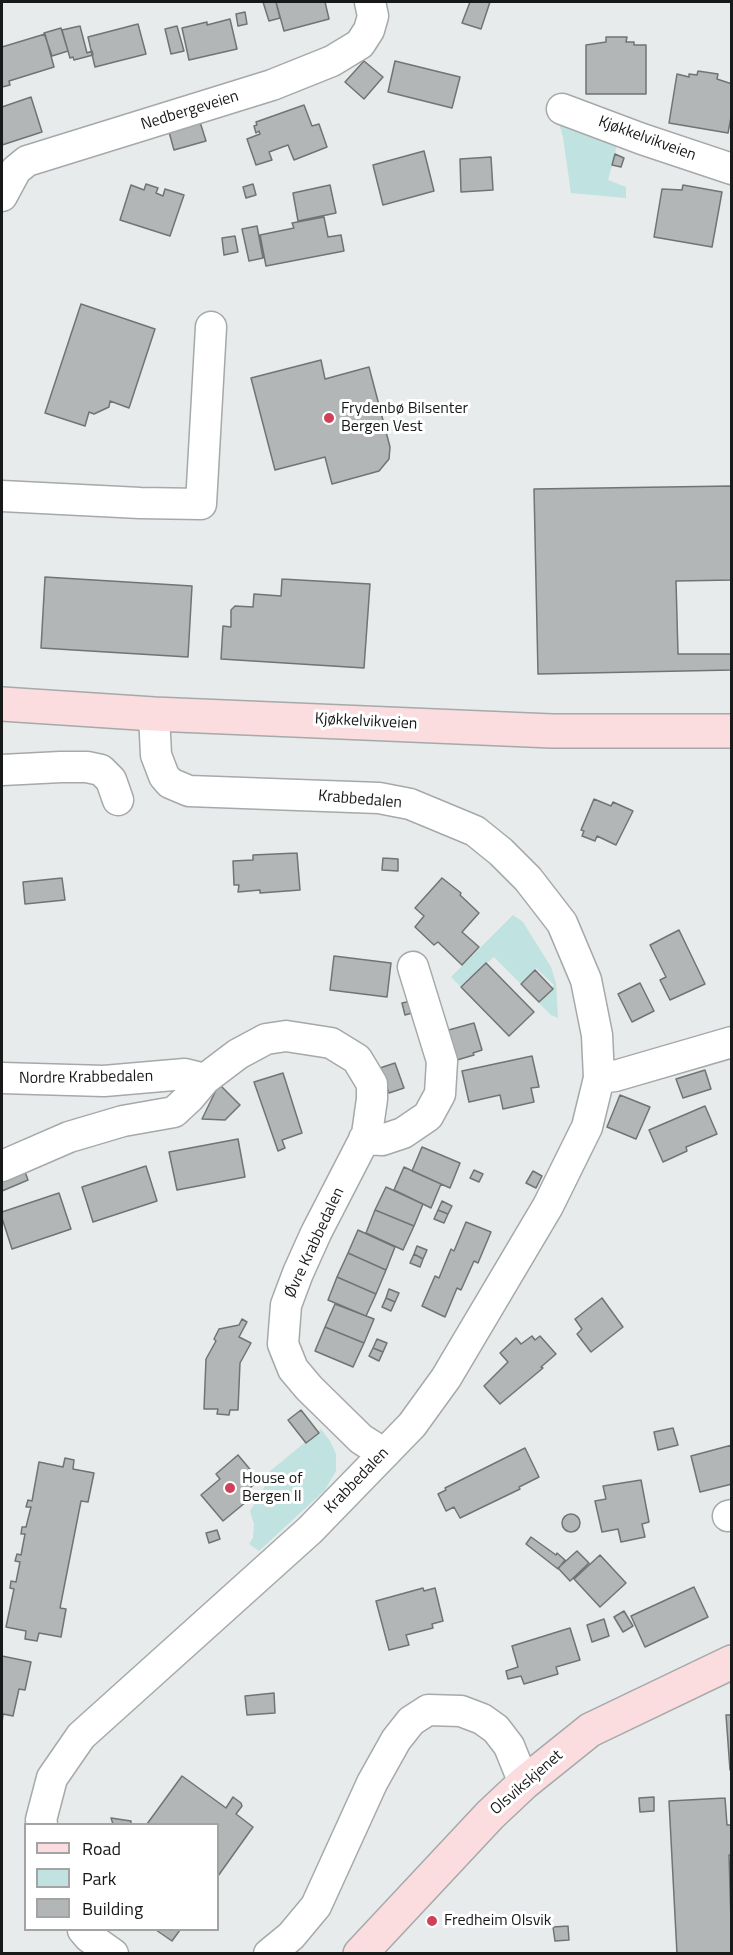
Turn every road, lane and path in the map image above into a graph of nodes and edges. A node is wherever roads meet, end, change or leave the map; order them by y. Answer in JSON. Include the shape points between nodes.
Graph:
{"nodes":[{"id":1,"x":372,"y":8,"type":"edge"},
{"id":2,"x":562,"y":109,"type":"dead end"},
{"id":3,"x":732,"y":169,"type":"edge"},
{"id":4,"x":2,"y":196,"type":"edge"},
{"id":5,"x":211,"y":327,"type":"dead end"},
{"id":6,"x":2,"y":496,"type":"edge"},
{"id":7,"x":2,"y":704,"type":"edge"},
{"id":8,"x":154,"y":714,"type":"junction"},
{"id":9,"x":732,"y":731,"type":"edge"},
{"id":10,"x":2,"y":770,"type":"edge"},
{"id":11,"x":118,"y":800,"type":"dead end"},
{"id":12,"x":413,"y":968,"type":"dead end"},
{"id":13,"x":732,"y":1042,"type":"edge"},
{"id":14,"x":2,"y":1078,"type":"edge"},
{"id":15,"x":599,"y":1078,"type":"junction"},
{"id":16,"x":205,"y":1079,"type":"junction"},
{"id":17,"x":364,"y":1139,"type":"junction"},
{"id":18,"x":2,"y":1166,"type":"edge"},
{"id":19,"x":383,"y":1453,"type":"junction"},
{"id":20,"x":732,"y":1662,"type":"edge"},
{"id":21,"x":524,"y":1783,"type":"junction"},
{"id":22,"x":42,"y":1823,"type":"edge"},
{"id":23,"x":84,"y":1931,"type":"edge"},
{"id":24,"x":113,"y":1953,"type":"edge"},
{"id":25,"x":269,"y":1953,"type":"edge"},
{"id":26,"x":360,"y":1953,"type":"edge"}],
"edges":[{"from":1,"to":4,"type":"street","name":"Nedbergeveien","via":[[369,30],[360,44],[332,61],[272,86],[27,161],[16,170]]},
{"from":2,"to":3,"type":"street","name":"Kjøkkelvikveien"},
{"from":5,"to":6,"type":"street","via":[[201,504]]},
{"from":7,"to":8,"type":"main road","name":"Kjøkkelvikveien"},
{"from":8,"to":9,"type":"main road","name":"Kjøkkelvikveien","via":[[552,731]]},
{"from":8,"to":15,"type":"street","name":"Krabbedalen","via":[[156,755],[164,776],[189,791],[379,798],[410,804],[475,831],[501,852],[562,923],[586,980],[597,1035]]},
{"from":10,"to":11,"type":"street","via":[[62,766],[101,770],[111,780]]},
{"from":12,"to":17,"type":"street","via":[[442,1061],[440,1095],[428,1116],[403,1133],[382,1140]]},
{"from":13,"to":15,"type":"street"},
{"from":14,"to":16,"type":"street","name":"Nordre Krabbedalen","via":[[105,1081],[185,1074]]},
{"from":15,"to":19,"type":"street","name":"Krabbedalen","via":[[587,1127],[548,1206],[446,1378],[412,1425]]},
{"from":16,"to":17,"type":"street","name":"Øvre Krabbedalen","via":[[266,1039],[286,1036],[331,1043],[357,1059],[372,1084]]},
{"from":16,"to":18,"type":"street","name":"Øvre Krabbedalen","via":[[174,1112],[123,1121],[69,1137]]},
{"from":17,"to":19,"type":"street","name":"Øvre Krabbedalen","via":[[298,1273],[286,1305],[283,1344],[292,1369],[309,1388],[361,1439]]},
{"from":19,"to":22,"type":"street","name":"Krabbedalen","via":[[310,1530],[81,1736],[52,1778]]},
{"from":20,"to":21,"type":"main road","name":"Olsvikskjenet","via":[[590,1730]]},
{"from":21,"to":25,"type":"street","via":[[509,1746],[482,1719],[461,1711],[428,1710],[411,1721],[372,1783],[316,1906],[291,1936]]},
{"from":21,"to":26,"type":"main road","name":"Olsvikskjenet"},
{"from":23,"to":24,"type":"street"}]}
